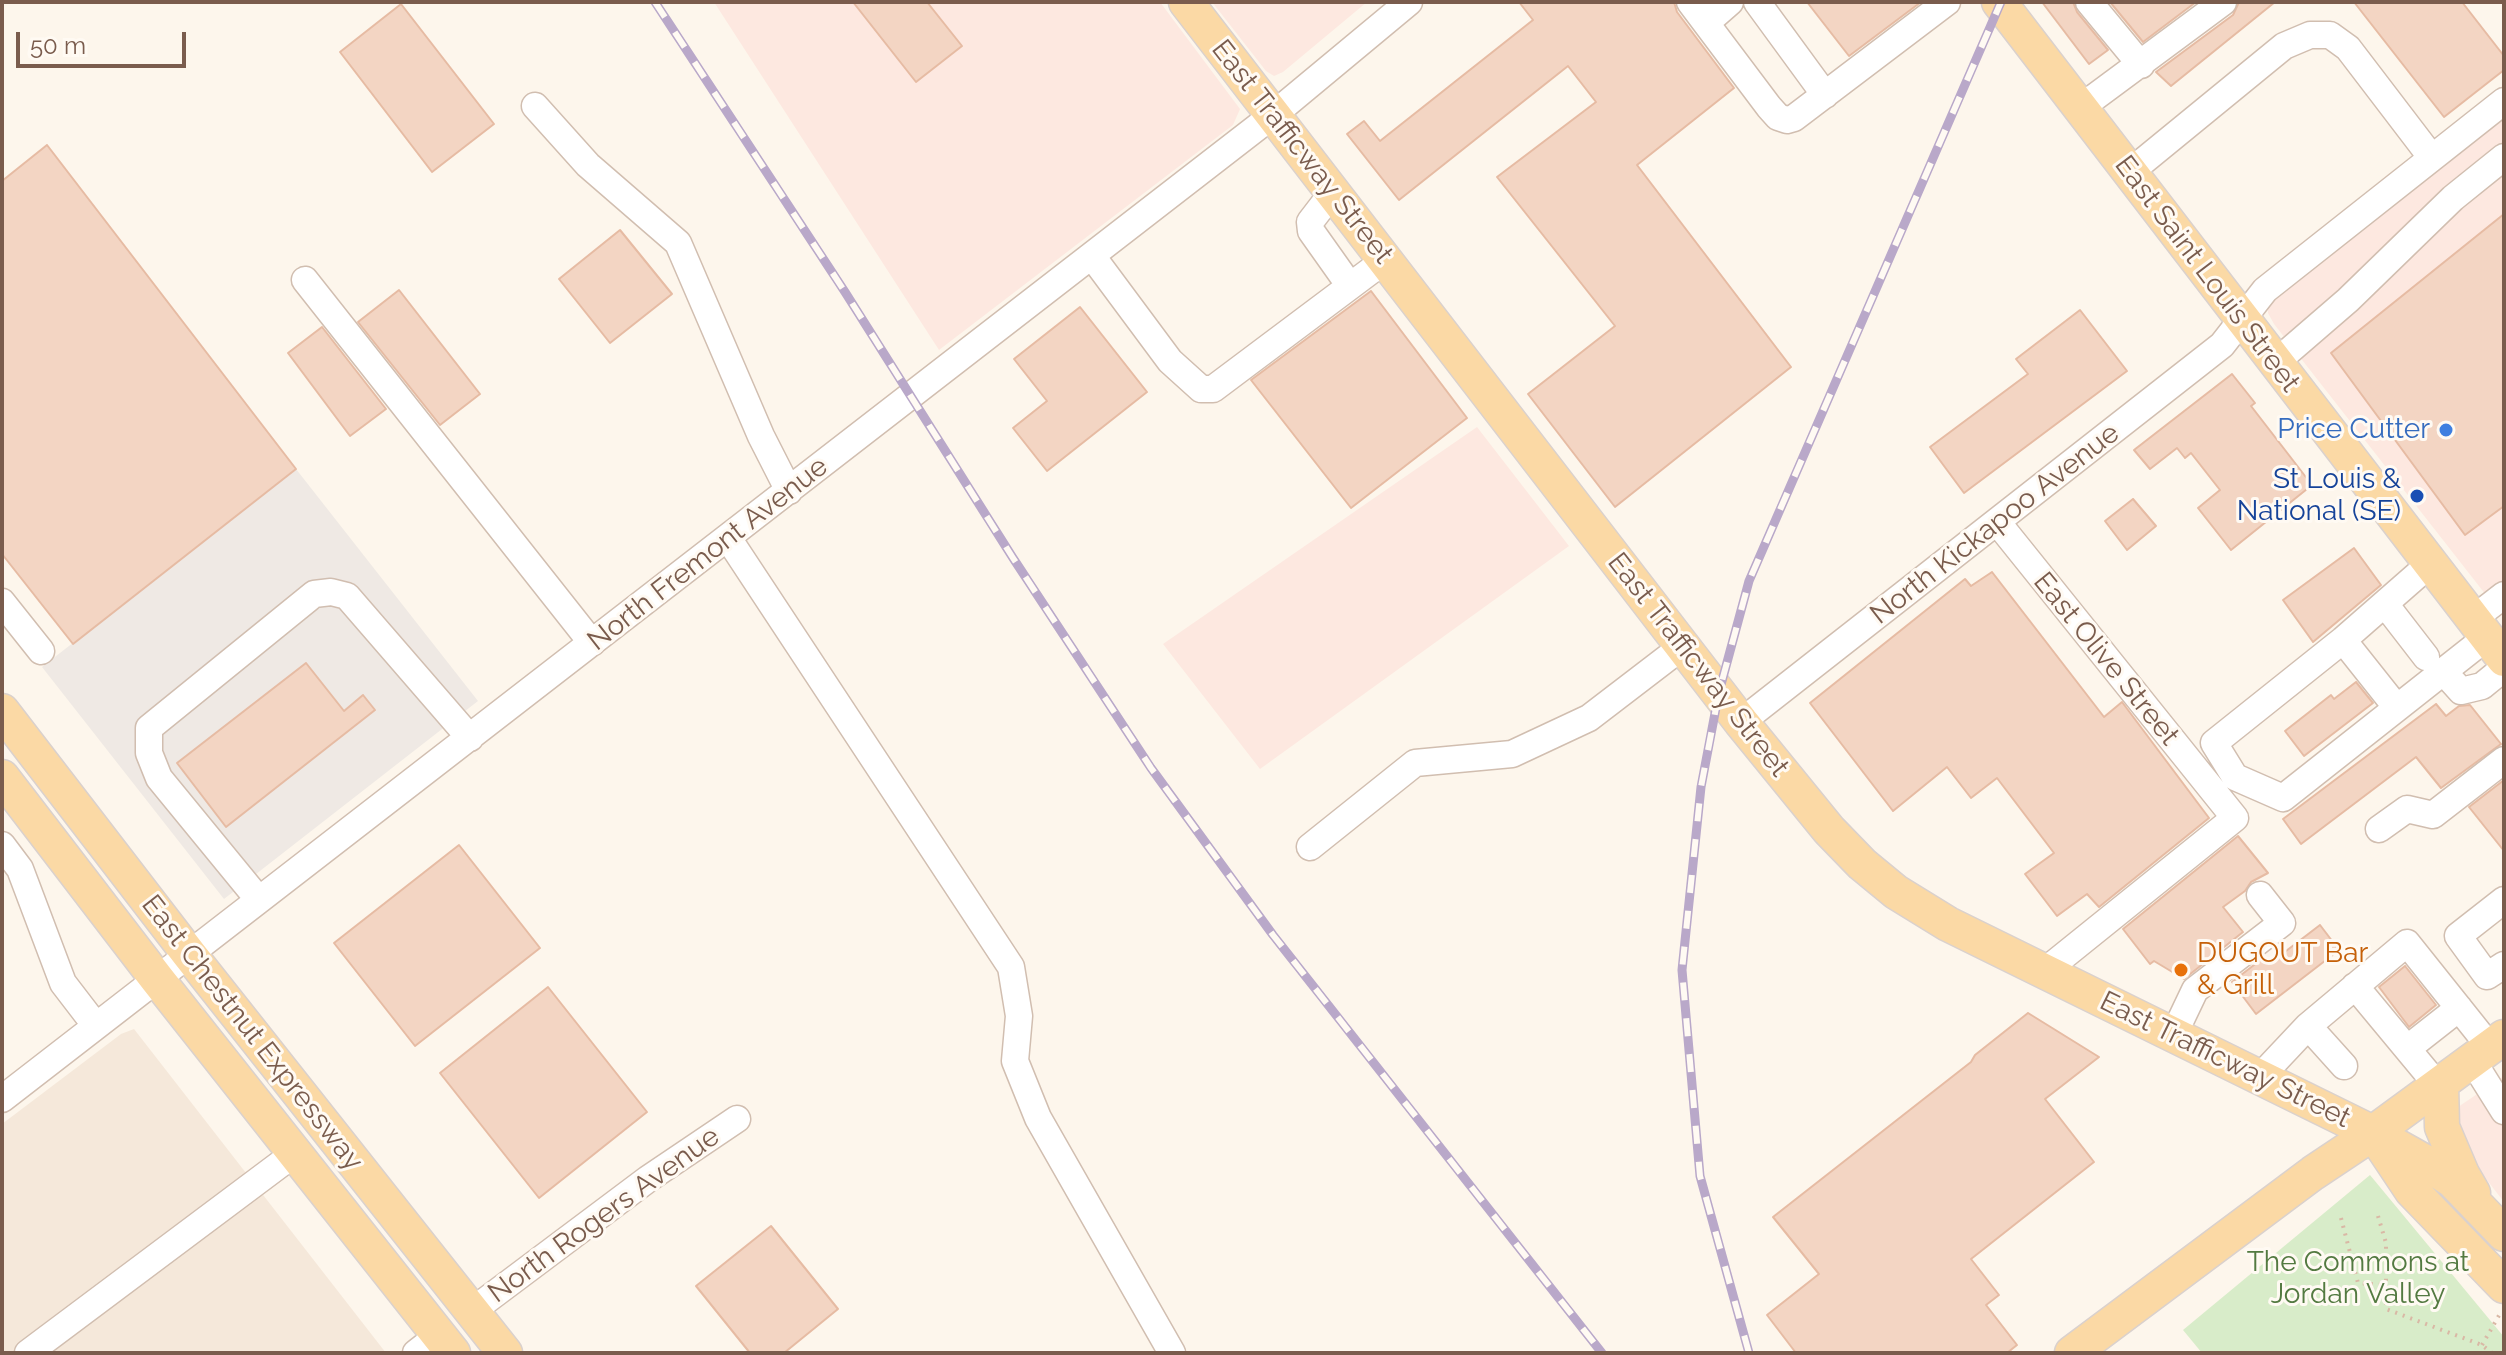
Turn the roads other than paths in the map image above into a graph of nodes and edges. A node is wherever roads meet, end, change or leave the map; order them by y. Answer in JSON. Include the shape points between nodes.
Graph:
{"nodes":[{"id":1,"x":1186,"y":2,"type":"edge"},
{"id":2,"x":1409,"y":2,"type":"edge"},
{"id":3,"x":1730,"y":2,"type":"edge"},
{"id":4,"x":1757,"y":2,"type":"edge"},
{"id":5,"x":1947,"y":2,"type":"edge"},
{"id":6,"x":1999,"y":2,"type":"edge"},
{"id":7,"x":2089,"y":2,"type":"edge"},
{"id":8,"x":2223,"y":2,"type":"edge"},
{"id":9,"x":1698,"y":12,"type":"edge"},
{"id":10,"x":2141,"y":65,"type":"junction"},
{"id":11,"x":1825,"y":95,"type":"junction"},
{"id":12,"x":535,"y":106,"type":"dead end"},
{"id":13,"x":2502,"y":107,"type":"edge"},
{"id":14,"x":2080,"y":108,"type":"junction"},
{"id":15,"x":1273,"y":115,"type":"junction"},
{"id":16,"x":2504,"y":157,"type":"edge"},
{"id":17,"x":2432,"y":158,"type":"junction"},
{"id":18,"x":2130,"y":172,"type":"junction"},
{"id":19,"x":1333,"y":192,"type":"junction"},
{"id":20,"x":1092,"y":256,"type":"junction"},
{"id":21,"x":1385,"y":260,"type":"junction"},
{"id":22,"x":305,"y":280,"type":"dead end"},
{"id":23,"x":1350,"y":286,"type":"junction"},
{"id":24,"x":2242,"y":320,"type":"junction"},
{"id":25,"x":2275,"y":363,"type":"junction"},
{"id":26,"x":789,"y":491,"type":"junction"},
{"id":27,"x":1998,"y":523,"type":"junction"},
{"id":28,"x":728,"y":538,"type":"junction"},
{"id":29,"x":2431,"y":563,"type":"junction"},
{"id":30,"x":2504,"y":595,"type":"edge"},
{"id":31,"x":2,"y":602,"type":"edge"},
{"id":32,"x":2385,"y":604,"type":"junction"},
{"id":33,"x":2488,"y":638,"type":"edge"},
{"id":34,"x":2343,"y":640,"type":"junction"},
{"id":35,"x":592,"y":643,"type":"junction"},
{"id":36,"x":1683,"y":646,"type":"junction"},
{"id":37,"x":41,"y":651,"type":"dead end"},
{"id":38,"x":2435,"y":664,"type":"junction"},
{"id":39,"x":2504,"y":668,"type":"edge"},
{"id":40,"x":2397,"y":708,"type":"junction"},
{"id":41,"x":2,"y":711,"type":"edge"},
{"id":42,"x":1741,"y":722,"type":"junction"},
{"id":43,"x":470,"y":738,"type":"junction"},
{"id":44,"x":2504,"y":760,"type":"edge"},
{"id":45,"x":2,"y":777,"type":"edge"},
{"id":46,"x":2235,"y":777,"type":"junction"},
{"id":47,"x":2215,"y":794,"type":"junction"},
{"id":48,"x":2379,"y":829,"type":"dead end"},
{"id":49,"x":2,"y":845,"type":"edge"},
{"id":50,"x":1310,"y":847,"type":"dead end"},
{"id":51,"x":11,"y":877,"type":"edge"},
{"id":52,"x":2260,"y":895,"type":"dead end"},
{"id":53,"x":259,"y":900,"type":"junction"},
{"id":54,"x":2504,"y":900,"type":"edge"},
{"id":55,"x":189,"y":954,"type":"junction"},
{"id":56,"x":2504,"y":965,"type":"edge"},
{"id":57,"x":2045,"y":971,"type":"junction"},
{"id":58,"x":157,"y":979,"type":"junction"},
{"id":59,"x":2360,"y":982,"type":"junction"},
{"id":60,"x":2459,"y":1008,"type":"junction"},
{"id":61,"x":96,"y":1026,"type":"junction"},
{"id":62,"x":2308,"y":1026,"type":"junction"},
{"id":63,"x":2174,"y":1034,"type":"junction"},
{"id":64,"x":2408,"y":1048,"type":"junction"},
{"id":65,"x":2489,"y":1048,"type":"edge"},
{"id":66,"x":2344,"y":1066,"type":"dead end"},
{"id":67,"x":2260,"y":1077,"type":"junction"},
{"id":68,"x":2440,"y":1085,"type":"junction"},
{"id":69,"x":2,"y":1099,"type":"edge"},
{"id":70,"x":2504,"y":1111,"type":"edge"},
{"id":71,"x":737,"y":1119,"type":"dead end"},
{"id":72,"x":2373,"y":1133,"type":"junction"},
{"id":73,"x":295,"y":1153,"type":"junction"},
{"id":74,"x":2496,"y":1226,"type":"edge"},
{"id":75,"x":2503,"y":1298,"type":"edge"},
{"id":76,"x":472,"y":1311,"type":"junction"},
{"id":77,"x":436,"y":1347,"type":"edge"},
{"id":78,"x":28,"y":1353,"type":"edge"},
{"id":79,"x":505,"y":1353,"type":"edge"},
{"id":80,"x":1172,"y":1353,"type":"edge"},
{"id":81,"x":2072,"y":1353,"type":"edge"}],
"edges":[{"from":1,"to":15,"type":"main road","name":"East Trafficway Street"},
{"from":2,"to":15,"type":"street","name":"North Fremont Avenue"},
{"from":3,"to":9,"type":"street"},
{"from":4,"to":11,"type":"street"},
{"from":5,"to":11,"type":"street"},
{"from":6,"to":14,"type":"main road","name":"East Saint Louis Street"},
{"from":7,"to":10,"type":"street"},
{"from":8,"to":10,"type":"street"},
{"from":9,"to":11,"type":"street","via":[[1778,117],[1794,118]]},
{"from":10,"to":14,"type":"street"},
{"from":12,"to":26,"type":"street","via":[[588,165],[678,243]]},
{"from":13,"to":17,"type":"street","name":"North Kickapoo Avenue"},
{"from":14,"to":18,"type":"main road","name":"East Saint Louis Street"},
{"from":15,"to":19,"type":"main road","name":"East Trafficway Street"},
{"from":15,"to":20,"type":"street","name":"North Fremont Avenue"},
{"from":16,"to":25,"type":"street"},
{"from":17,"to":18,"type":"street","via":[[2348,48],[2330,35],[2310,35],[2284,46]]},
{"from":17,"to":24,"type":"street","name":"North Kickapoo Avenue","via":[[2265,290]]},
{"from":18,"to":24,"type":"main road","name":"East Saint Louis Street"},
{"from":19,"to":21,"type":"main road","name":"East Trafficway Street"},
{"from":19,"to":23,"type":"street","via":[[1310,222],[1311,231]]},
{"from":20,"to":23,"type":"street","via":[[1170,361],[1201,389],[1213,389]]},
{"from":20,"to":26,"type":"street","name":"North Fremont Avenue"},
{"from":21,"to":23,"type":"street"},
{"from":21,"to":36,"type":"main road","name":"East Trafficway Street"},
{"from":22,"to":35,"type":"street"},
{"from":24,"to":25,"type":"main road","name":"East Saint Louis Street"},
{"from":24,"to":27,"type":"street","name":"North Kickapoo Avenue","via":[[2222,345]]},
{"from":25,"to":29,"type":"main road","name":"East Saint Louis Street"},
{"from":26,"to":28,"type":"street","name":"North Fremont Avenue"},
{"from":27,"to":42,"type":"street","name":"North Kickapoo Avenue"},
{"from":27,"to":47,"type":"street","name":"East Olive Street"},
{"from":28,"to":35,"type":"street","name":"North Fremont Avenue"},
{"from":28,"to":80,"type":"street","via":[[1011,967],[1019,1016],[1015,1061],[1026,1090]]},
{"from":29,"to":32,"type":"street"},
{"from":29,"to":33,"type":"main road","name":"East Saint Louis Street"},
{"from":30,"to":33,"type":"street"},
{"from":31,"to":37,"type":"street"},
{"from":32,"to":34,"type":"street"},
{"from":32,"to":38,"type":"street"},
{"from":33,"to":38,"type":"street"},
{"from":34,"to":40,"type":"street"},
{"from":34,"to":46,"type":"street","via":[[2214,743]]},
{"from":35,"to":43,"type":"street","name":"North Fremont Avenue"},
{"from":36,"to":42,"type":"main road","name":"East Trafficway Street"},
{"from":36,"to":50,"type":"street","via":[[1589,718],[1512,754],[1415,763]]},
{"from":38,"to":39,"type":"street","via":[[2461,691],[2482,686]]},
{"from":38,"to":40,"type":"street"},
{"from":40,"to":46,"type":"street","via":[[2283,798]]},
{"from":41,"to":55,"type":"main road","name":"East Chestnut Expressway"},
{"from":42,"to":57,"type":"main road","name":"East Trafficway Street","via":[[1829,830],[1878,878],[1948,924]]},
{"from":43,"to":53,"type":"street","name":"North Fremont Avenue"},
{"from":43,"to":53,"type":"street","via":[[347,596],[314,594],[149,728],[149,753],[159,778]]},
{"from":44,"to":48,"type":"street","via":[[2433,815],[2407,809]]},
{"from":45,"to":58,"type":"main road","name":"East Chestnut Expressway"},
{"from":46,"to":47,"type":"street"},
{"from":47,"to":57,"type":"street","name":"East Olive Street","via":[[2235,818]]},
{"from":49,"to":51,"type":"street"},
{"from":51,"to":61,"type":"street","via":[[63,983]]},
{"from":52,"to":63,"type":"street","via":[[2282,923],[2195,990]]},
{"from":53,"to":55,"type":"street","name":"North Fremont Avenue"},
{"from":54,"to":56,"type":"street","via":[[2458,936],[2487,976]]},
{"from":55,"to":58,"type":"street","name":"North Fremont Avenue"},
{"from":55,"to":76,"type":"main road","name":"East Chestnut Expressway"},
{"from":57,"to":63,"type":"main road","name":"East Trafficway Street"},
{"from":58,"to":61,"type":"street","name":"North Fremont Avenue"},
{"from":58,"to":73,"type":"main road","name":"East Chestnut Expressway"},
{"from":59,"to":60,"type":"street","via":[[2407,943]]},
{"from":59,"to":62,"type":"street"},
{"from":59,"to":64,"type":"street","via":[[2407,1030]]},
{"from":60,"to":64,"type":"street"},
{"from":60,"to":65,"type":"street"},
{"from":61,"to":69,"type":"street","name":"North Fremont Avenue"},
{"from":62,"to":66,"type":"street"},
{"from":62,"to":67,"type":"street"},
{"from":63,"to":67,"type":"main road","name":"East Trafficway Street"},
{"from":64,"to":68,"type":"street"},
{"from":65,"to":68,"type":"main road"},
{"from":65,"to":70,"type":"street"},
{"from":67,"to":72,"type":"main road","name":"East Trafficway Street"},
{"from":68,"to":72,"type":"main road"},
{"from":68,"to":74,"type":"main road","via":[[2442,1127],[2462,1174]]},
{"from":71,"to":76,"type":"street","name":"North Rogers Avenue"},
{"from":72,"to":74,"type":"main road","name":"East Trafficway Street","via":[[2453,1181]]},
{"from":72,"to":75,"type":"main road","name":"East Trafficway Street","via":[[2412,1191]]},
{"from":72,"to":81,"type":"main road"},
{"from":73,"to":77,"type":"main road","name":"East Chestnut Expressway"},
{"from":73,"to":78,"type":"street"},
{"from":76,"to":79,"type":"main road","name":"East Chestnut Expressway"}]}
